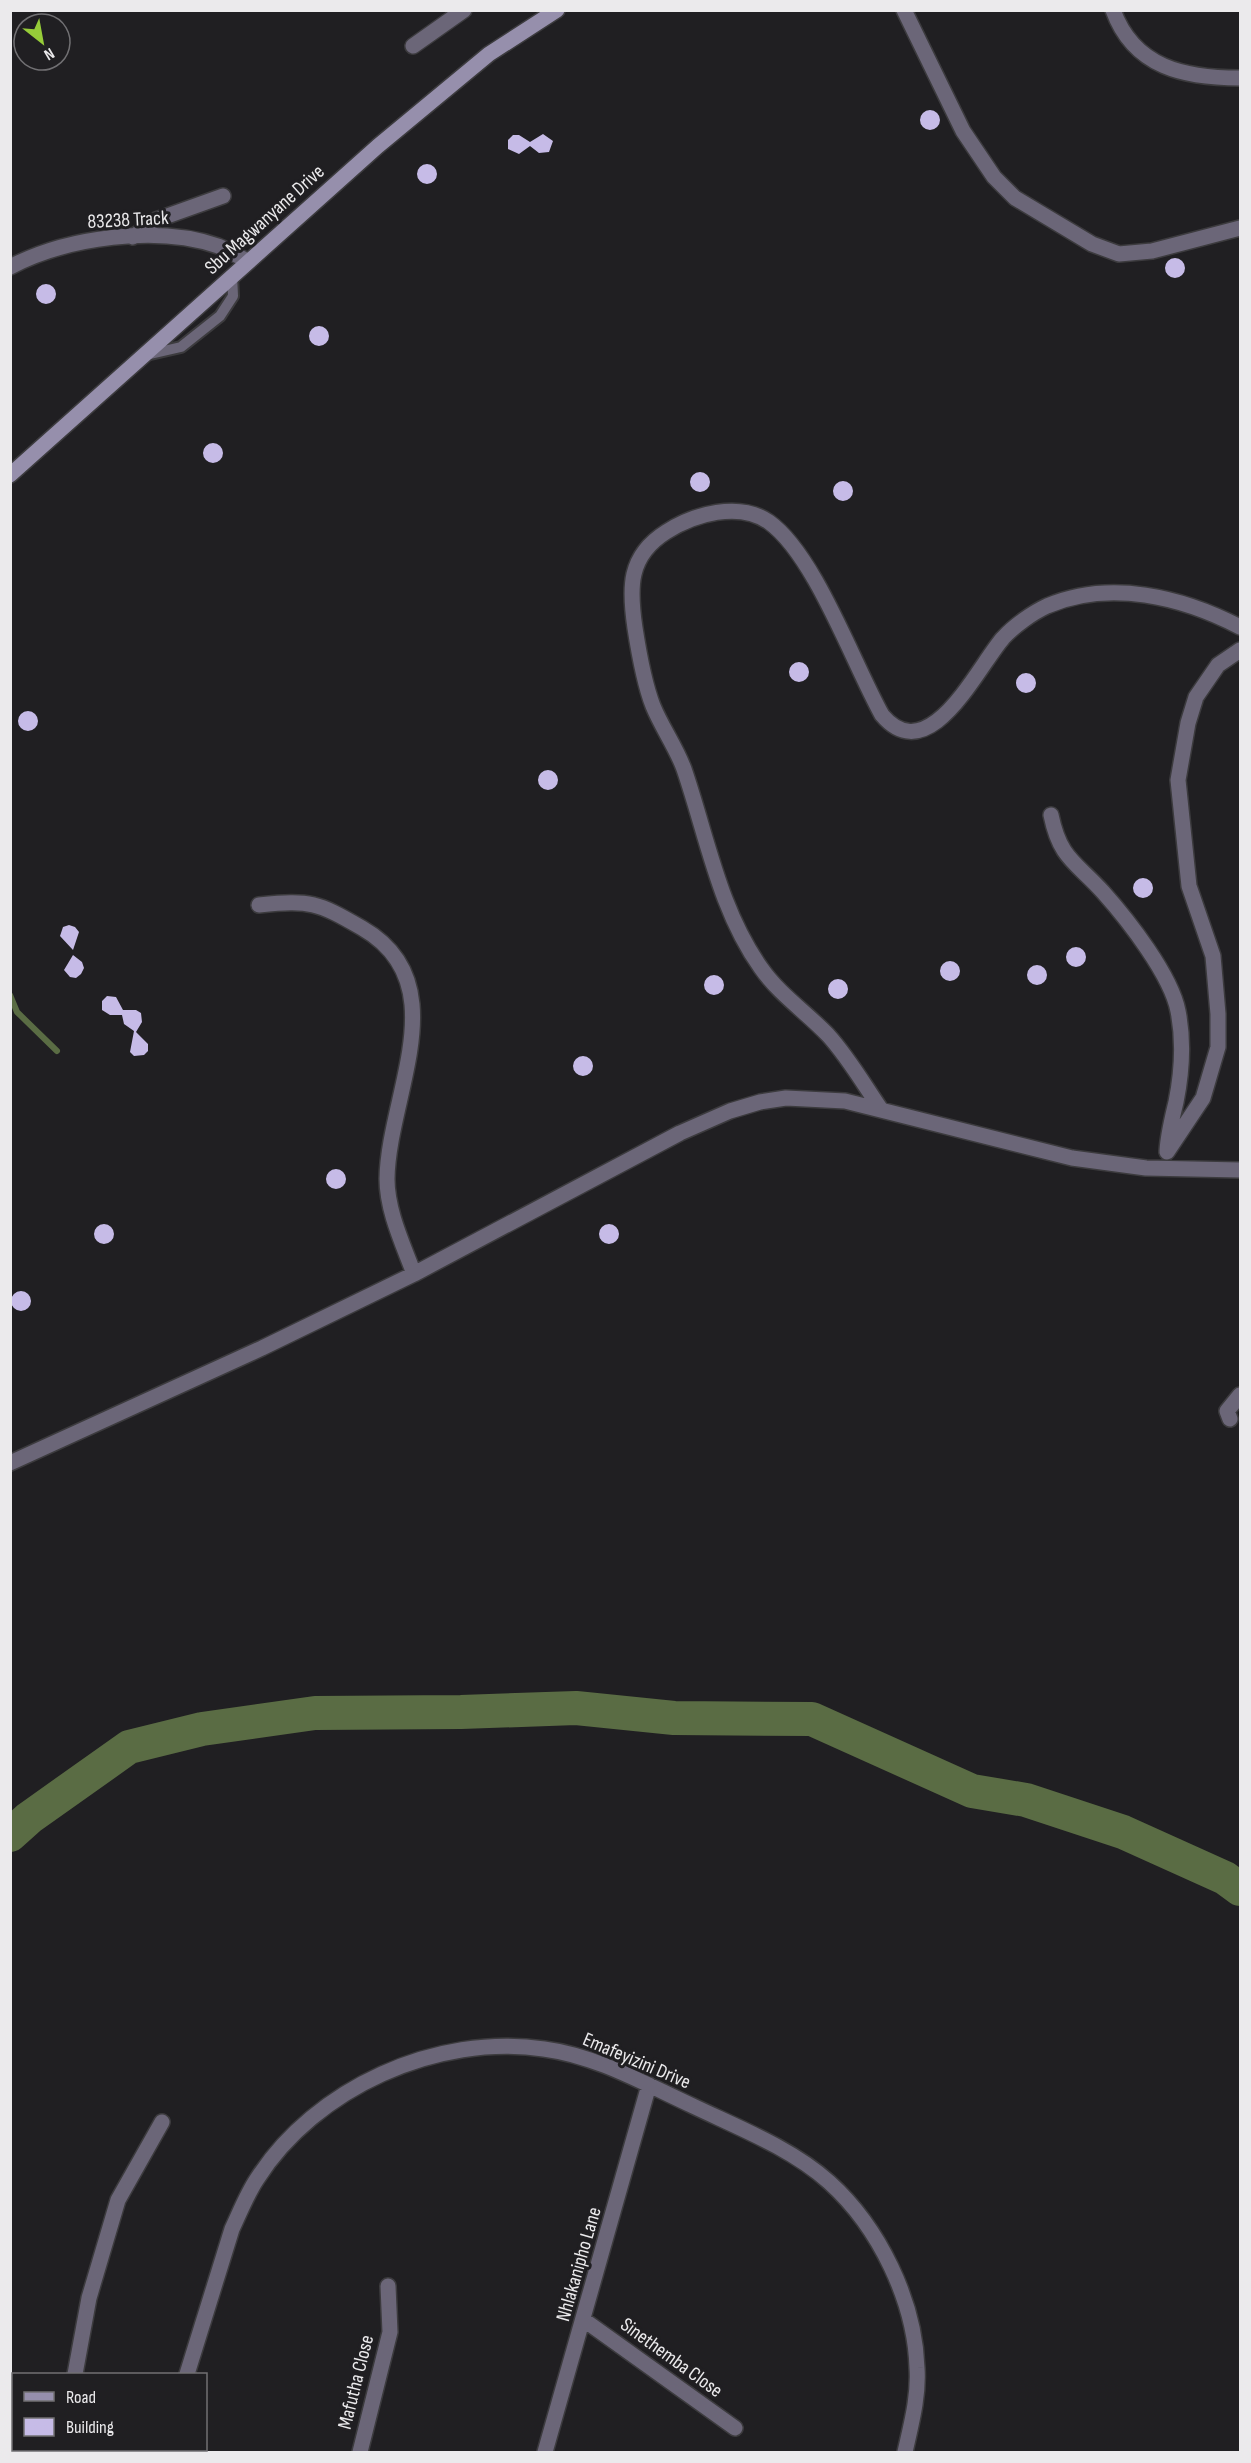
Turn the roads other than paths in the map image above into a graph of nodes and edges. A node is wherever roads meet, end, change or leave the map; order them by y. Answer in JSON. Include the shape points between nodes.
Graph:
{"nodes":[{"id":1,"x":464,"y":10,"type":"edge"},
{"id":2,"x":557,"y":10,"type":"edge"},
{"id":3,"x":904,"y":10,"type":"edge"},
{"id":4,"x":1113,"y":10,"type":"edge"},
{"id":5,"x":413,"y":45,"type":"dead end"},
{"id":6,"x":1240,"y":78,"type":"edge"},
{"id":7,"x":223,"y":196,"type":"dead end"},
{"id":8,"x":1240,"y":228,"type":"edge"},
{"id":9,"x":133,"y":237,"type":"junction"},
{"id":10,"x":247,"y":261,"type":"junction"},
{"id":11,"x":10,"y":267,"type":"edge"},
{"id":12,"x":232,"y":275,"type":"junction"},
{"id":13,"x":143,"y":355,"type":"junction"},
{"id":14,"x":10,"y":475,"type":"edge"},
{"id":15,"x":1240,"y":627,"type":"edge"},
{"id":16,"x":1240,"y":650,"type":"edge"},
{"id":17,"x":1051,"y":815,"type":"dead end"},
{"id":18,"x":259,"y":905,"type":"dead end"},
{"id":19,"x":880,"y":1107,"type":"junction"},
{"id":20,"x":1167,"y":1152,"type":"junction"},
{"id":21,"x":1168,"y":1169,"type":"junction"},
{"id":22,"x":1240,"y":1170,"type":"edge"},
{"id":23,"x":414,"y":1274,"type":"junction"},
{"id":24,"x":1240,"y":1395,"type":"edge"},
{"id":25,"x":1230,"y":1419,"type":"dead end"},
{"id":26,"x":10,"y":1463,"type":"edge"},
{"id":27,"x":649,"y":2085,"type":"junction"},
{"id":28,"x":162,"y":2122,"type":"dead end"},
{"id":29,"x":388,"y":2286,"type":"dead end"},
{"id":30,"x":584,"y":2320,"type":"junction"},
{"id":31,"x":75,"y":2373,"type":"edge"},
{"id":32,"x":187,"y":2373,"type":"edge"},
{"id":33,"x":735,"y":2428,"type":"dead end"},
{"id":34,"x":360,"y":2452,"type":"edge"},
{"id":35,"x":545,"y":2452,"type":"edge"},
{"id":36,"x":905,"y":2452,"type":"edge"}],
"edges":[{"from":1,"to":5,"type":"street"},
{"from":2,"to":10,"type":"main road","name":"Sbu Magwanyane Drive","via":[[489,54]]},
{"from":3,"to":8,"type":"street","via":[[922,54],[963,131],[994,177],[1015,198],[1092,244],[1119,254],[1152,251]]},
{"from":4,"to":6,"type":"street","via":[[1125,35],[1150,61],[1175,69]]},
{"from":7,"to":9,"type":"street","via":[[156,220]]},
{"from":9,"to":10,"type":"street","name":"83238 Track","via":[[189,238],[220,247]]},
{"from":9,"to":11,"type":"street","name":"83238 Track","via":[[60,247]]},
{"from":10,"to":12,"type":"main road","name":"Sbu Magwanyane Drive"},
{"from":12,"to":13,"type":"main road","name":"Sbu Magwanyane Drive"},
{"from":12,"to":13,"type":"lane","via":[[233,296],[220,316],[181,347]]},
{"from":13,"to":14,"type":"main road","name":"Sbu Magwanyane Drive"},
{"from":15,"to":19,"type":"street","via":[[1192,605],[1131,593],[1072,597],[1045,607],[1004,636],[941,718],[918,730],[901,730],[882,714],[792,544],[766,520],[728,511],[705,514],[673,527],[641,555],[633,571],[632,592],[646,680],[652,704],[679,756],[728,910],[762,969],[843,1052]]},
{"from":16,"to":20,"type":"street","via":[[1218,665],[1196,697],[1178,780],[1189,886],[1213,956],[1218,1047],[1203,1098]]},
{"from":17,"to":20,"type":"street","via":[[1062,850],[1103,892],[1164,973],[1173,992],[1181,1030],[1181,1057]]},
{"from":18,"to":23,"type":"street","via":[[319,904],[374,935],[396,957],[405,973],[414,1012],[411,1052],[390,1143],[388,1198]]},
{"from":19,"to":21,"type":"street","via":[[1072,1158]]},
{"from":19,"to":23,"type":"street","via":[[786,1098],[730,1111],[680,1133]]},
{"from":20,"to":21,"type":"street"},
{"from":21,"to":22,"type":"street"},
{"from":23,"to":26,"type":"street"},
{"from":24,"to":25,"type":"street","via":[[1227,1411]]},
{"from":27,"to":30,"type":"street","name":"Nhlakanipho Lane"},
{"from":27,"to":32,"type":"street","name":"Emafeyizini Drive","via":[[572,2054],[495,2045],[438,2054],[391,2070],[338,2098],[290,2139],[256,2180],[232,2229]]},
{"from":27,"to":36,"type":"street","name":"Emafeyizini Drive","via":[[792,2156],[828,2181],[867,2226],[895,2276],[914,2338],[916,2397]]},
{"from":28,"to":31,"type":"street","via":[[118,2200],[89,2298]]},
{"from":29,"to":34,"type":"street","name":"Mafutha Close","via":[[390,2332]]},
{"from":30,"to":33,"type":"street","name":"Sinethemba Close"},
{"from":30,"to":35,"type":"street","name":"Nhlakanipho Lane"}]}
